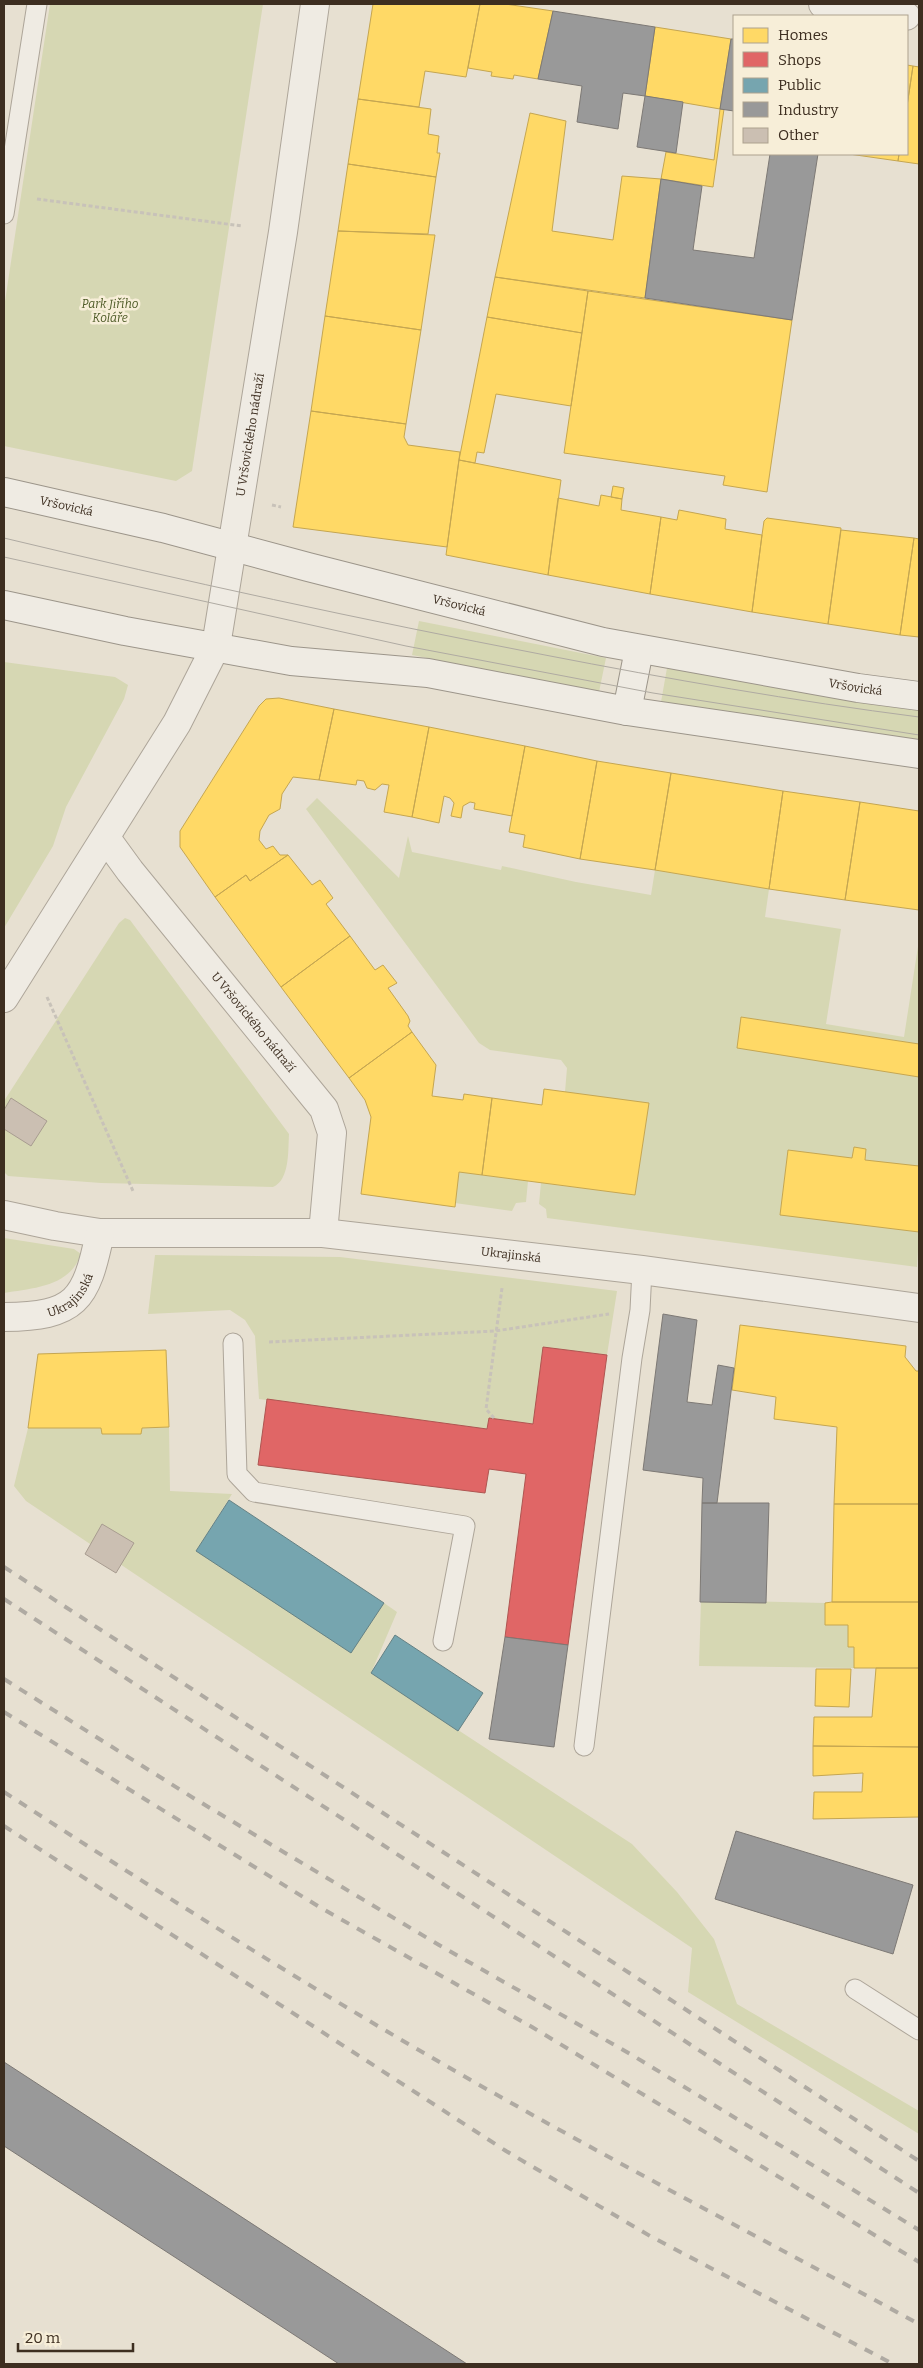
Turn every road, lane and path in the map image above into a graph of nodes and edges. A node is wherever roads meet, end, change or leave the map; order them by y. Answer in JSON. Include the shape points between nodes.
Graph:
{"nodes":[{"id":1,"x":38,"y":4,"type":"edge"},
{"id":2,"x":315,"y":4,"type":"edge"},
{"id":3,"x":823,"y":4,"type":"edge"},
{"id":4,"x":899,"y":15,"type":"edge"},
{"id":5,"x":7,"y":194,"type":"junction"},
{"id":6,"x":4,"y":214,"type":"edge"},
{"id":7,"x":242,"y":226,"type":"dead end"},
{"id":8,"x":4,"y":492,"type":"edge"},
{"id":9,"x":232,"y":547,"type":"junction"},
{"id":10,"x":4,"y":605,"type":"edge"},
{"id":11,"x":216,"y":646,"type":"junction"},
{"id":12,"x":639,"y":650,"type":"junction"},
{"id":13,"x":919,"y":696,"type":"edge"},
{"id":14,"x":627,"y":711,"type":"junction"},
{"id":15,"x":919,"y":754,"type":"edge"},
{"id":16,"x":106,"y":838,"type":"junction"},
{"id":17,"x":47,"y":997,"type":"dead end"},
{"id":18,"x":4,"y":998,"type":"edge"},
{"id":19,"x":133,"y":1191,"type":"dead end"},
{"id":20,"x":4,"y":1215,"type":"edge"},
{"id":21,"x":100,"y":1233,"type":"junction"},
{"id":22,"x":323,"y":1233,"type":"junction"},
{"id":23,"x":642,"y":1270,"type":"junction"},
{"id":24,"x":502,"y":1287,"type":"dead end"},
{"id":25,"x":919,"y":1308,"type":"edge"},
{"id":26,"x":612,"y":1314,"type":"dead end"},
{"id":27,"x":4,"y":1317,"type":"edge"},
{"id":28,"x":495,"y":1332,"type":"junction"},
{"id":29,"x":268,"y":1342,"type":"dead end"},
{"id":30,"x":233,"y":1343,"type":"dead end"},
{"id":31,"x":494,"y":1418,"type":"dead end"},
{"id":32,"x":443,"y":1641,"type":"dead end"},
{"id":33,"x":584,"y":1746,"type":"dead end"},
{"id":34,"x":855,"y":1989,"type":"dead end"},
{"id":35,"x":919,"y":2030,"type":"edge"}],
"edges":[{"from":1,"to":5,"type":"lane"},
{"from":2,"to":9,"type":"street","name":"U Vršovického nádraží","via":[[283,232]]},
{"from":3,"to":4,"type":"street"},
{"from":5,"to":6,"type":"lane"},
{"from":5,"to":7,"type":"path"},
{"from":8,"to":9,"type":"street","name":"Vršovická"},
{"from":9,"to":11,"type":"street","name":"U Vršovického nádraží"},
{"from":9,"to":12,"type":"street","name":"Vršovická"},
{"from":10,"to":11,"type":"street","via":[[125,631]]},
{"from":11,"to":14,"type":"street","via":[[291,661],[428,673]]},
{"from":11,"to":16,"type":"street","name":"U Vršovického nádraží","via":[[177,723]]},
{"from":12,"to":13,"type":"street","name":"Vršovická"},
{"from":12,"to":14,"type":"street"},
{"from":14,"to":15,"type":"street"},
{"from":16,"to":18,"type":"street","name":"U Vršovického nádraží"},
{"from":16,"to":22,"type":"street","name":"U Vršovického nádraží","via":[[324,1109],[332,1133]]},
{"from":17,"to":19,"type":"path"},
{"from":20,"to":21,"type":"street","name":"Ukrajinská"},
{"from":21,"to":22,"type":"street","name":"Ukrajinská"},
{"from":21,"to":27,"type":"street","name":"Ukrajinská","via":[[89,1281],[71,1304],[57,1312]]},
{"from":22,"to":23,"type":"street","name":"Ukrajinská"},
{"from":23,"to":25,"type":"street","name":"Ukrajinská"},
{"from":23,"to":33,"type":"lane","via":[[640,1310]]},
{"from":24,"to":28,"type":"path"},
{"from":26,"to":28,"type":"path"},
{"from":28,"to":29,"type":"path"},
{"from":28,"to":31,"type":"path","via":[[486,1409]]},
{"from":30,"to":32,"type":"lane","via":[[237,1474],[254,1492],[465,1526]]},
{"from":34,"to":35,"type":"lane"}]}
